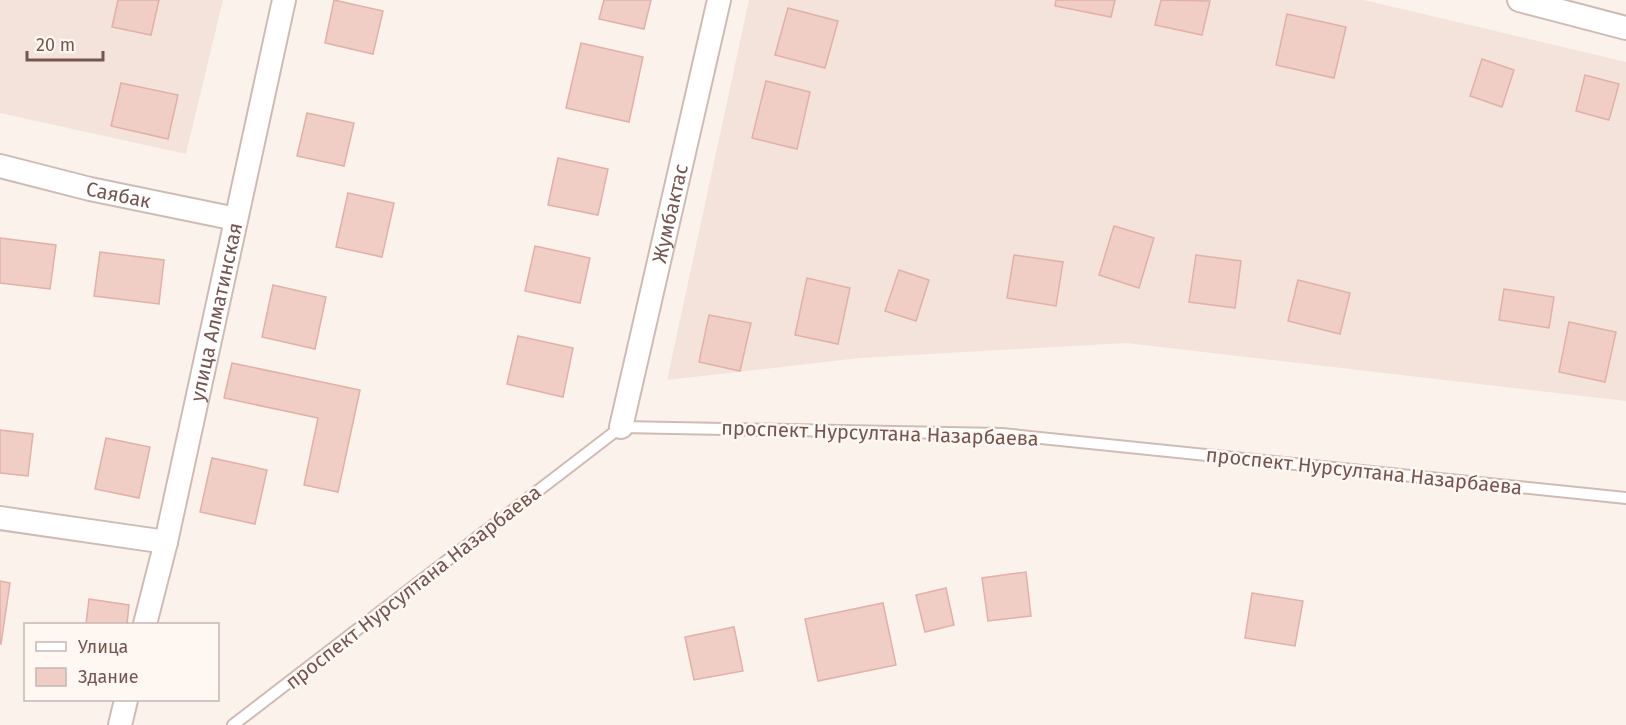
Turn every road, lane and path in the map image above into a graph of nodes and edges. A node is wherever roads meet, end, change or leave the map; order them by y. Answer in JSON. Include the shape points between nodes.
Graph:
{"nodes":[{"id":1,"x":284,"y":0,"type":"edge"},
{"id":2,"x":719,"y":0,"type":"edge"},
{"id":3,"x":1519,"y":0,"type":"edge"},
{"id":4,"x":1626,"y":28,"type":"edge"},
{"id":5,"x":0,"y":165,"type":"edge"},
{"id":6,"x":236,"y":219,"type":"junction"},
{"id":7,"x":621,"y":427,"type":"junction"},
{"id":8,"x":1626,"y":498,"type":"edge"},
{"id":9,"x":0,"y":518,"type":"edge"},
{"id":10,"x":166,"y":542,"type":"junction"},
{"id":11,"x":145,"y":623,"type":"edge"},
{"id":12,"x":126,"y":701,"type":"edge"},
{"id":13,"x":120,"y":725,"type":"edge"},
{"id":14,"x":232,"y":725,"type":"edge"}],
"edges":[{"from":1,"to":6,"type":"street","name":"улица Алматинская"},
{"from":2,"to":7,"type":"street","name":"Жумбактас"},
{"from":3,"to":4,"type":"street"},
{"from":5,"to":6,"type":"street","name":"Саябак","via":[[90,189]]},
{"from":6,"to":10,"type":"street","name":"улица Алматинская"},
{"from":7,"to":8,"type":"lane","name":"проспект Нурсултана Назарбаева","via":[[1002,434]]},
{"from":7,"to":14,"type":"lane","name":"проспект Нурсултана Назарбаева"},
{"from":9,"to":10,"type":"street"},
{"from":10,"to":11,"type":"street","name":"улица Алматинская"},
{"from":12,"to":13,"type":"street"}]}
